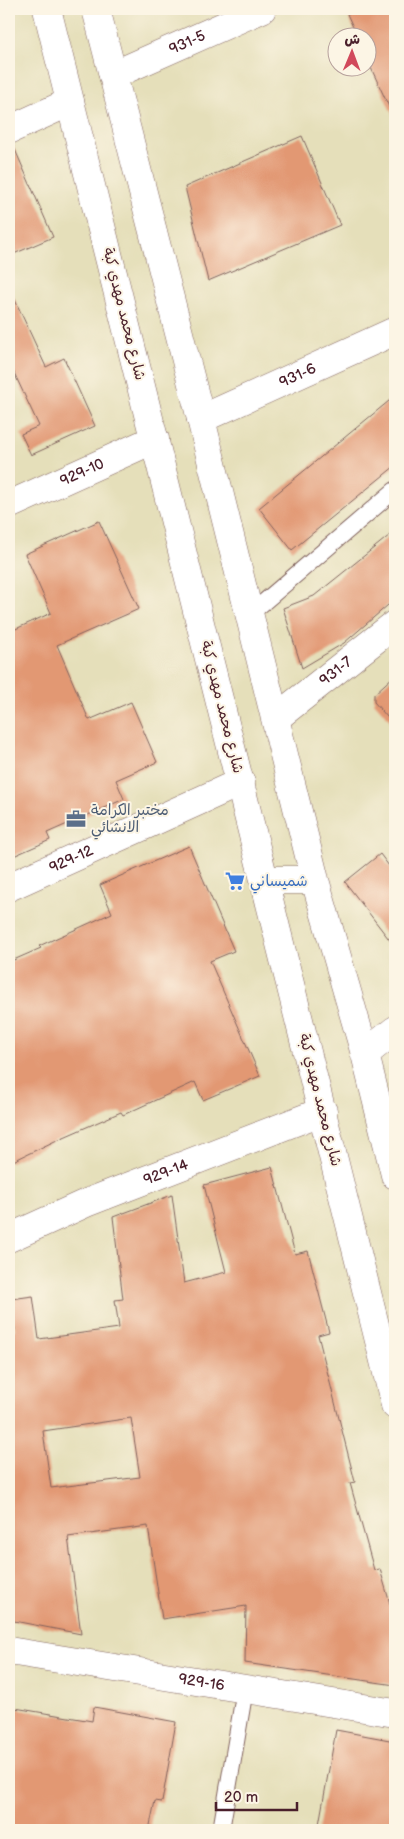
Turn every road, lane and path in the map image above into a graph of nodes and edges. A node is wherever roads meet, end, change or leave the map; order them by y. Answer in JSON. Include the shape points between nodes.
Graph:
{"nodes":[{"id":1,"x":47,"y":9,"type":"edge"},
{"id":2,"x":96,"y":9,"type":"edge"},
{"id":3,"x":262,"y":9,"type":"edge"},
{"id":4,"x":113,"y":76,"type":"junction"},
{"id":5,"x":70,"y":102,"type":"junction"},
{"id":6,"x":9,"y":130,"type":"edge"},
{"id":7,"x":395,"y":331,"type":"edge"},
{"id":8,"x":201,"y":418,"type":"junction"},
{"id":9,"x":156,"y":439,"type":"junction"},
{"id":10,"x":395,"y":490,"type":"edge"},
{"id":11,"x":9,"y":505,"type":"edge"},
{"id":12,"x":250,"y":614,"type":"junction"},
{"id":13,"x":395,"y":624,"type":"edge"},
{"id":14,"x":276,"y":718,"type":"junction"},
{"id":15,"x":241,"y":782,"type":"junction"},
{"id":16,"x":264,"y":880,"type":"junction"},
{"id":17,"x":315,"y":880,"type":"junction"},
{"id":18,"x":9,"y":887,"type":"edge"},
{"id":19,"x":395,"y":1030,"type":"edge"},
{"id":20,"x":364,"y":1054,"type":"junction"},
{"id":21,"x":323,"y":1110,"type":"junction"},
{"id":22,"x":395,"y":1175,"type":"edge"},
{"id":23,"x":9,"y":1238,"type":"edge"},
{"id":24,"x":395,"y":1405,"type":"edge"},
{"id":25,"x":9,"y":1651,"type":"edge"},
{"id":26,"x":245,"y":1689,"type":"junction"},
{"id":27,"x":395,"y":1713,"type":"edge"},
{"id":28,"x":221,"y":1830,"type":"edge"}],
"edges":[{"from":1,"to":5,"type":"street","name":"شارع محمد مهدي كبة"},
{"from":2,"to":4,"type":"street"},
{"from":3,"to":4,"type":"street","name":"931-5"},
{"from":4,"to":8,"type":"street"},
{"from":5,"to":6,"type":"street"},
{"from":5,"to":9,"type":"street","name":"شارع محمد مهدي كبة"},
{"from":7,"to":8,"type":"street","name":"931-6"},
{"from":8,"to":12,"type":"street"},
{"from":9,"to":11,"type":"street","name":"929-10"},
{"from":9,"to":15,"type":"street","name":"شارع محمد مهدي كبة"},
{"from":10,"to":12,"type":"lane"},
{"from":12,"to":14,"type":"street"},
{"from":13,"to":14,"type":"street","name":"931-7"},
{"from":14,"to":17,"type":"street"},
{"from":15,"to":16,"type":"street","name":"شارع محمد مهدي كبة"},
{"from":15,"to":18,"type":"street","name":"929-12"},
{"from":16,"to":17,"type":"street"},
{"from":16,"to":21,"type":"street","name":"شارع محمد مهدي كبة"},
{"from":17,"to":20,"type":"street"},
{"from":19,"to":20,"type":"street"},
{"from":20,"to":22,"type":"street"},
{"from":21,"to":23,"type":"street","name":"929-14","via":[[86,1203]]},
{"from":21,"to":24,"type":"street","name":"شارع محمد مهدي كبة"},
{"from":25,"to":26,"type":"street","name":"929-16"},
{"from":26,"to":27,"type":"street","name":"929-16"},
{"from":26,"to":28,"type":"lane"}]}
